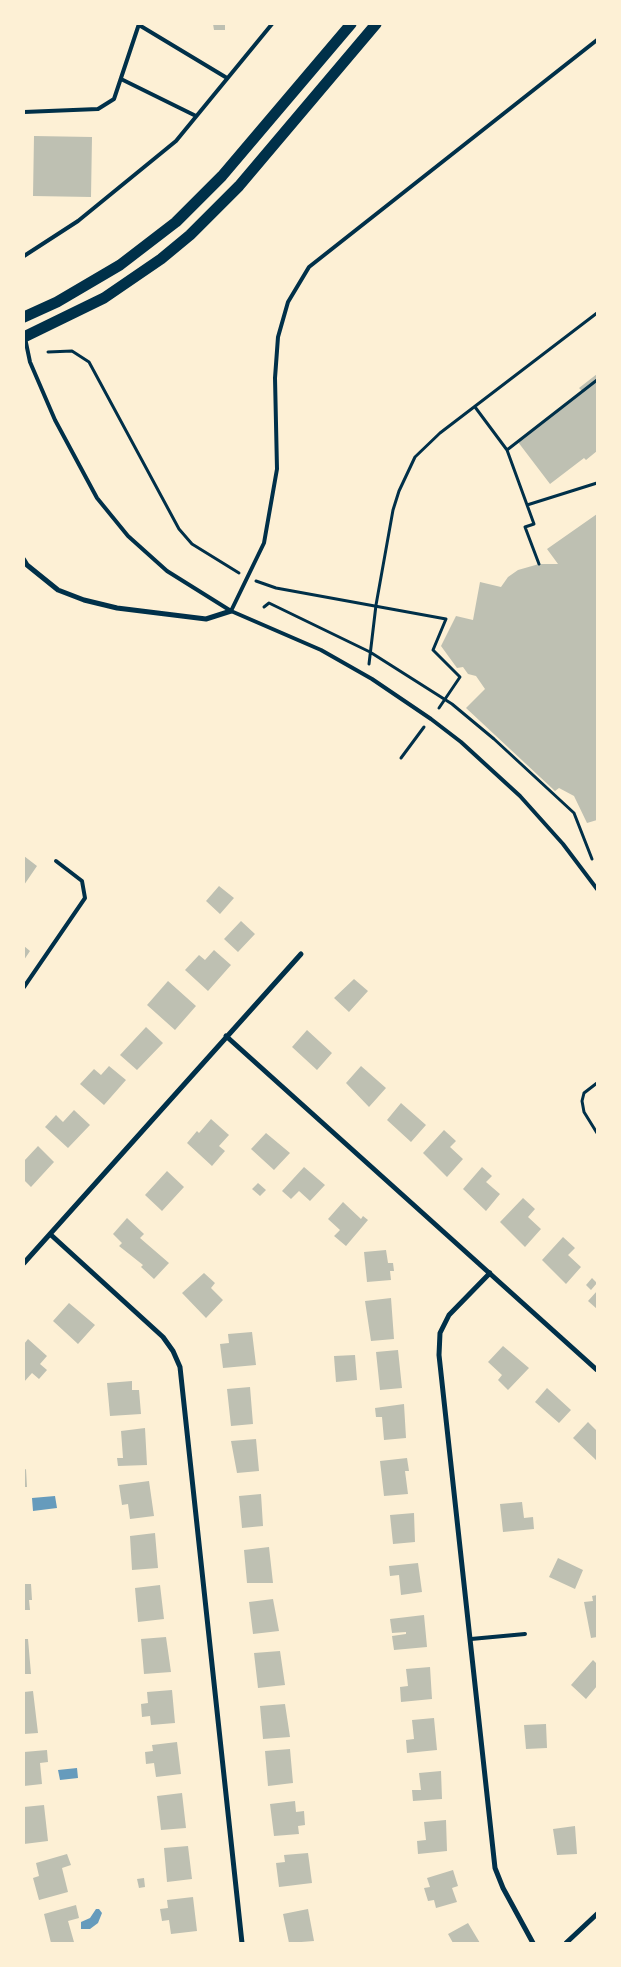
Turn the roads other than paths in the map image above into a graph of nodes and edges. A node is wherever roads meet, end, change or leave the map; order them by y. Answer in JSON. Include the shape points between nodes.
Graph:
{"nodes":[{"id":1,"x":139,"y":24,"type":"edge"},
{"id":2,"x":272,"y":24,"type":"edge"},
{"id":3,"x":352,"y":24,"type":"edge"},
{"id":4,"x":376,"y":24,"type":"edge"},
{"id":5,"x":597,"y":40,"type":"edge"},
{"id":6,"x":227,"y":78,"type":"junction"},
{"id":7,"x":121,"y":79,"type":"junction"},
{"id":8,"x":24,"y":112,"type":"edge"},
{"id":9,"x":196,"y":116,"type":"junction"},
{"id":10,"x":24,"y":256,"type":"edge"},
{"id":11,"x":24,"y":317,"type":"edge"},
{"id":12,"x":24,"y":336,"type":"edge"},
{"id":13,"x":24,"y":560,"type":"edge"},
{"id":14,"x":231,"y":611,"type":"junction"},
{"id":15,"x":56,"y":861,"type":"dead end"},
{"id":16,"x":597,"y":889,"type":"edge"},
{"id":17,"x":302,"y":954,"type":"dead end"},
{"id":18,"x":24,"y":986,"type":"edge"},
{"id":19,"x":226,"y":1036,"type":"junction"},
{"id":20,"x":50,"y":1234,"type":"junction"},
{"id":21,"x":24,"y":1263,"type":"edge"},
{"id":22,"x":490,"y":1273,"type":"junction"},
{"id":23,"x":597,"y":1370,"type":"edge"},
{"id":24,"x":525,"y":1634,"type":"dead end"},
{"id":25,"x":471,"y":1639,"type":"junction"},
{"id":26,"x":597,"y":1914,"type":"edge"},
{"id":27,"x":242,"y":1943,"type":"edge"},
{"id":28,"x":533,"y":1943,"type":"edge"},
{"id":29,"x":566,"y":1943,"type":"edge"}],
"edges":[{"from":1,"to":6,"type":"lane"},
{"from":1,"to":7,"type":"lane"},
{"from":2,"to":6,"type":"lane"},
{"from":3,"to":11,"type":"main road","via":[[222,176],[176,222],[112,270]]},
{"from":4,"to":12,"type":"main road","via":[[239,186],[190,235],[161,260],[104,298]]},
{"from":5,"to":14,"type":"lane","via":[[309,267],[288,302],[278,337],[277,469],[264,543]]},
{"from":6,"to":9,"type":"lane"},
{"from":7,"to":8,"type":"lane","via":[[114,99],[98,109]]},
{"from":7,"to":9,"type":"lane"},
{"from":9,"to":10,"type":"lane","via":[[176,141],[129,181],[78,221]]},
{"from":12,"to":14,"type":"lane","via":[[30,362],[55,420],[97,498],[128,536],[167,570]]},
{"from":13,"to":14,"type":"street","via":[[58,590],[84,600],[117,608],[206,619]]},
{"from":14,"to":16,"type":"lane","via":[[320,650],[372,679],[461,742],[520,796],[563,844]]},
{"from":15,"to":18,"type":"lane","via":[[82,881],[85,898]]},
{"from":17,"to":19,"type":"street"},
{"from":19,"to":20,"type":"street"},
{"from":19,"to":22,"type":"street"},
{"from":20,"to":21,"type":"street"},
{"from":20,"to":27,"type":"street","via":[[163,1337],[180,1367]]},
{"from":22,"to":23,"type":"street"},
{"from":22,"to":25,"type":"street","via":[[449,1315],[443,1324],[439,1342]]},
{"from":24,"to":25,"type":"lane"},
{"from":25,"to":28,"type":"street","via":[[495,1868]]},
{"from":26,"to":29,"type":"street"}]}
